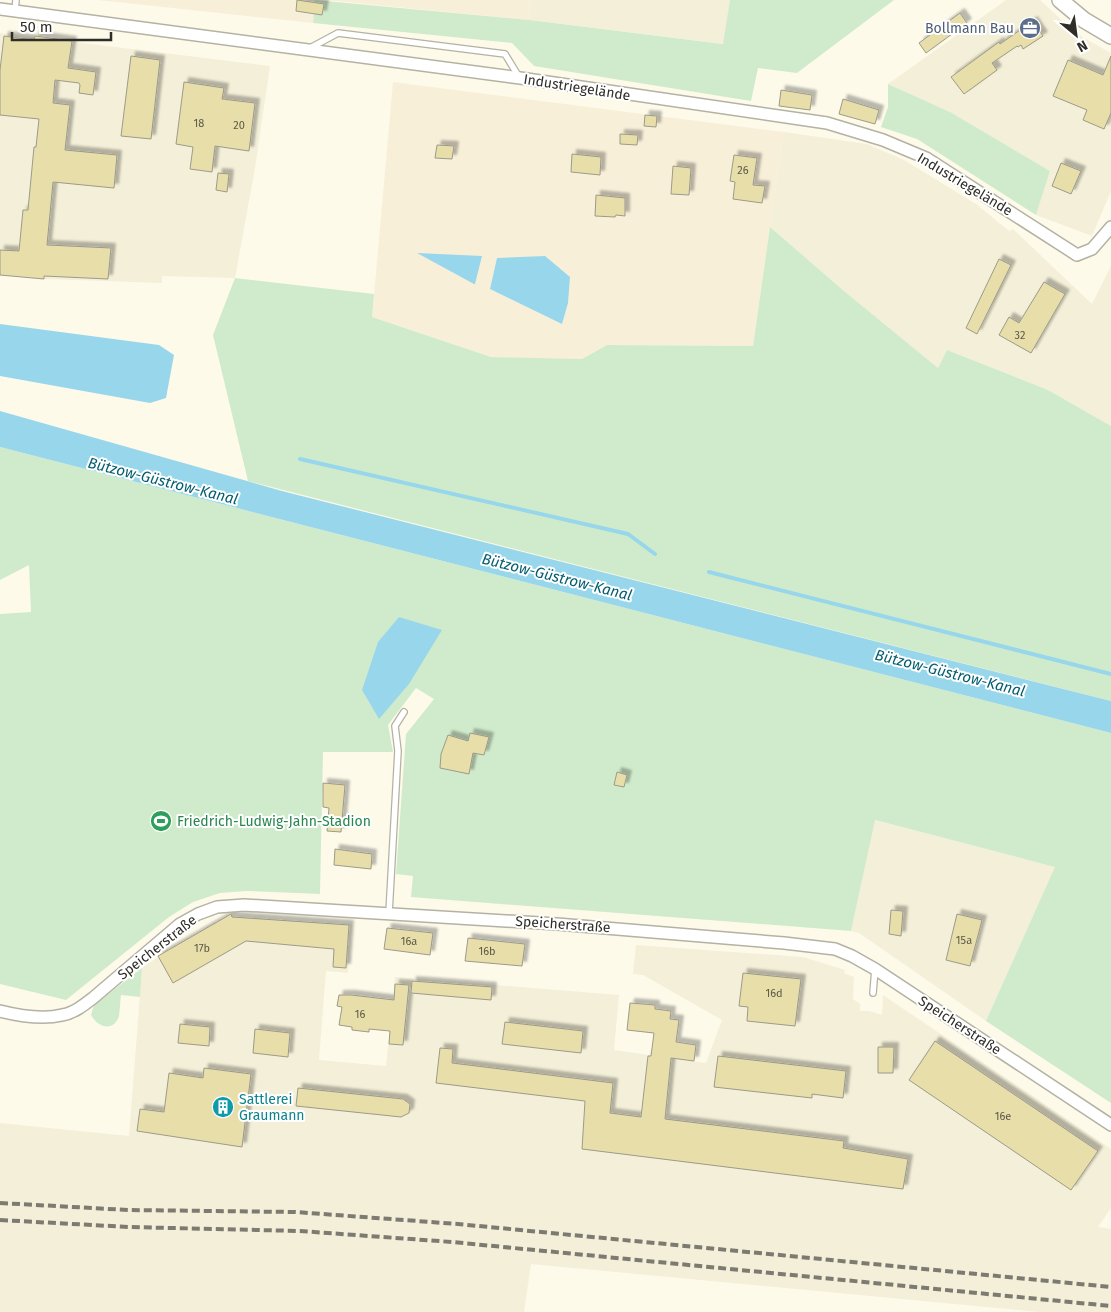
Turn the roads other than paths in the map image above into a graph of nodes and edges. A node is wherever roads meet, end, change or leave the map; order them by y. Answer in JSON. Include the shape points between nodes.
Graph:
{"nodes":[{"id":1,"x":1060,"y":0,"type":"edge"},
{"id":2,"x":15,"y":6,"type":"edge"},
{"id":3,"x":0,"y":9,"type":"edge"},
{"id":4,"x":1111,"y":36,"type":"edge"},
{"id":5,"x":306,"y":50,"type":"junction"},
{"id":6,"x":520,"y":78,"type":"junction"},
{"id":7,"x":1111,"y":227,"type":"edge"},
{"id":8,"x":404,"y":712,"type":"dead end"},
{"id":9,"x":389,"y":913,"type":"junction"},
{"id":10,"x":875,"y":969,"type":"junction"},
{"id":11,"x":873,"y":993,"type":"dead end"},
{"id":12,"x":0,"y":1011,"type":"edge"},
{"id":13,"x":1111,"y":1125,"type":"edge"}],
"edges":[{"from":1,"to":4,"type":"street"},
{"from":2,"to":3,"type":"street","name":"Industriegelände"},
{"from":2,"to":5,"type":"street","name":"Industriegelände"},
{"from":5,"to":6,"type":"street","name":"Industriegelände"},
{"from":5,"to":6,"type":"lane","via":[[338,33],[505,54]]},
{"from":6,"to":7,"type":"street","name":"Industriegelände","via":[[798,118],[883,140],[926,158],[1077,255],[1092,249]]},
{"from":8,"to":9,"type":"lane","via":[[395,726],[398,751]]},
{"from":9,"to":10,"type":"street","name":"Speicherstraße","via":[[784,943],[836,949]]},
{"from":9,"to":12,"type":"street","name":"Speicherstraße","via":[[244,905],[217,907],[180,924],[78,1009],[63,1015],[35,1017]]},
{"from":10,"to":11,"type":"lane"},
{"from":10,"to":13,"type":"street","name":"Speicherstraße"}]}
